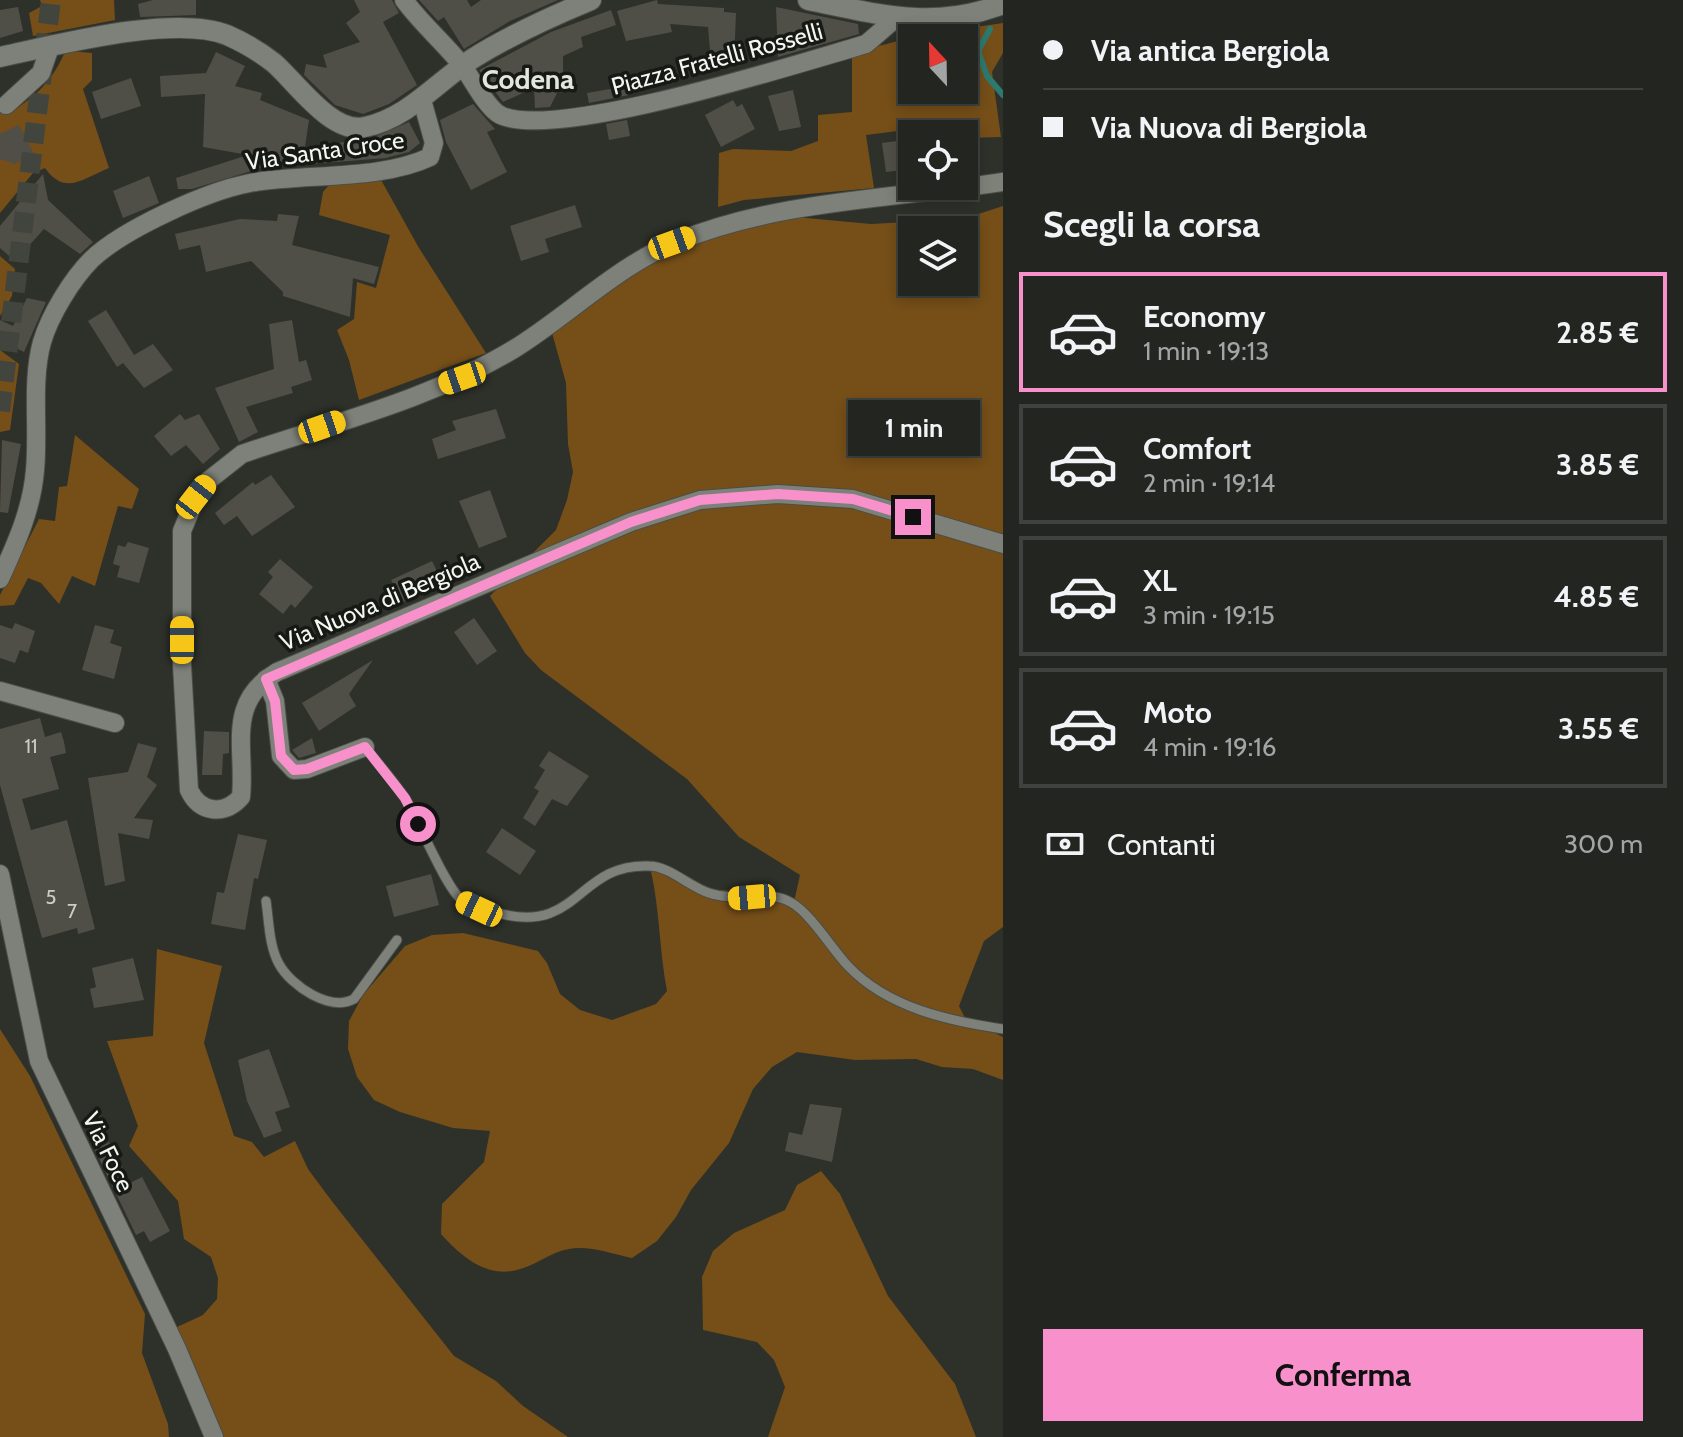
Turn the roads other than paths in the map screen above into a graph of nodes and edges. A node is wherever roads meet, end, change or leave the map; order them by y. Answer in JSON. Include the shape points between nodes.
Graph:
{"nodes":[{"id":1,"x":404,"y":0,"type":"edge"},
{"id":2,"x":591,"y":0,"type":"edge"},
{"id":3,"x":808,"y":0,"type":"edge"},
{"id":4,"x":1003,"y":4,"type":"edge"},
{"id":5,"x":895,"y":19,"type":"junction"},
{"id":6,"x":50,"y":47,"type":"junction"},
{"id":7,"x":0,"y":57,"type":"edge"},
{"id":8,"x":466,"y":64,"type":"junction"},
{"id":9,"x":422,"y":100,"type":"junction"},
{"id":10,"x":6,"y":105,"type":"dead end"},
{"id":11,"x":1003,"y":182,"type":"edge"},
{"id":12,"x":1003,"y":544,"type":"edge"},
{"id":13,"x":0,"y":579,"type":"edge"},
{"id":14,"x":266,"y":679,"type":"junction"},
{"id":15,"x":0,"y":691,"type":"edge"},
{"id":16,"x":115,"y":723,"type":"dead end"},
{"id":17,"x":365,"y":747,"type":"joint"},
{"id":18,"x":0,"y":874,"type":"edge"},
{"id":19,"x":266,"y":901,"type":"dead end"},
{"id":20,"x":397,"y":940,"type":"dead end"},
{"id":21,"x":1003,"y":1029,"type":"edge"},
{"id":22,"x":214,"y":1437,"type":"edge"}],
"edges":[{"from":1,"to":8,"type":"street","name":"Piazza Fratelli Rosselli"},
{"from":2,"to":8,"type":"street","via":[[529,27]]},
{"from":3,"to":5,"type":"street"},
{"from":4,"to":5,"type":"street","via":[[950,20]]},
{"from":5,"to":8,"type":"street","name":"Piazza Fratelli Rosselli","via":[[866,44],[646,106],[591,116],[512,119],[497,113]]},
{"from":6,"to":7,"type":"street"},
{"from":6,"to":9,"type":"street","via":[[168,28],[214,31],[275,64],[313,103],[352,128],[365,128]]},
{"from":6,"to":10,"type":"street","via":[[41,73]]},
{"from":8,"to":9,"type":"street"},
{"from":9,"to":13,"type":"street","name":"Via Santa Croce","via":[[434,143],[430,157],[320,179],[250,183],[191,201],[92,259],[43,340],[35,472],[23,530]]},
{"from":11,"to":14,"type":"street","name":"Via Nuova di Bergiola","via":[[741,218],[672,243],[462,378],[242,454],[196,497],[182,531],[188,780],[193,798],[208,809],[226,809],[241,797],[243,711],[254,688]]},
{"from":12,"to":14,"type":"street","name":"Via Nuova di Bergiola","via":[[853,499],[778,494],[700,500],[631,522]]},
{"from":14,"to":17,"type":"street","via":[[275,701],[281,756],[294,770]]},
{"from":15,"to":16,"type":"street"},
{"from":17,"to":21,"type":"lane","via":[[405,798],[460,899],[479,909],[527,920],[553,915],[596,880],[618,869],[652,865],[707,893],[730,899],[774,895],[794,903],[851,969],[883,992],[942,1019]]},
{"from":18,"to":22,"type":"street","name":"Via Foce","via":[[39,1061]]},
{"from":19,"to":20,"type":"lane","via":[[279,964],[323,1000],[354,999]]}]}
